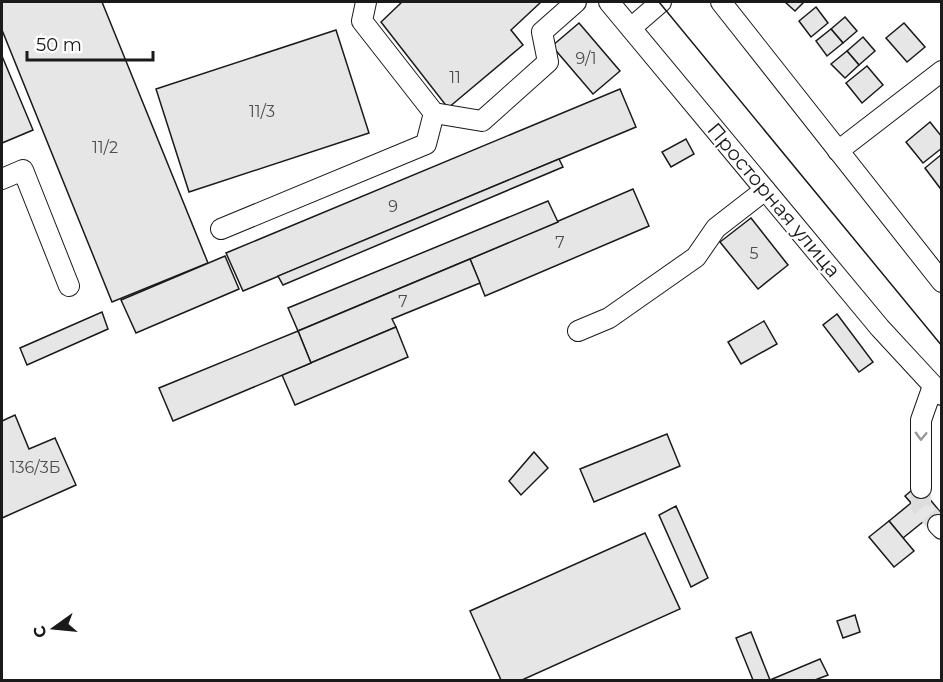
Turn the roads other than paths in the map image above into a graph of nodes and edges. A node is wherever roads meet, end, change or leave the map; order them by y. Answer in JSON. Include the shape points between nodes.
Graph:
{"nodes":[{"id":1,"x":366,"y":2,"type":"edge"},
{"id":2,"x":576,"y":2,"type":"edge"},
{"id":3,"x":609,"y":2,"type":"edge"},
{"id":4,"x":661,"y":2,"type":"edge"},
{"id":5,"x":721,"y":2,"type":"edge"},
{"id":6,"x":631,"y":28,"type":"junction"},
{"id":7,"x":942,"y":71,"type":"edge"},
{"id":8,"x":434,"y":113,"type":"junction"},
{"id":9,"x":838,"y":151,"type":"junction"},
{"id":10,"x":2,"y":178,"type":"edge"},
{"id":11,"x":765,"y":190,"type":"junction"},
{"id":12,"x":222,"y":230,"type":"dead end"},
{"id":13,"x":942,"y":282,"type":"edge"},
{"id":14,"x":69,"y":286,"type":"dead end"},
{"id":15,"x":578,"y":331,"type":"dead end"},
{"id":16,"x":937,"y":391,"type":"edge"},
{"id":17,"x":921,"y":488,"type":"tunnel mouth"}],
"edges":[{"from":1,"to":8,"type":"street","via":[[362,21]]},
{"from":2,"to":8,"type":"street","via":[[542,32],[548,62],[482,121]]},
{"from":3,"to":6,"type":"street","name":"Просторная улица"},
{"from":4,"to":6,"type":"street"},
{"from":5,"to":9,"type":"street"},
{"from":6,"to":11,"type":"street","name":"Просторная улица"},
{"from":7,"to":9,"type":"street"},
{"from":8,"to":12,"type":"street","via":[[426,144]]},
{"from":9,"to":13,"type":"street"},
{"from":10,"to":14,"type":"street","via":[[22,170]]},
{"from":11,"to":15,"type":"street","via":[[716,228],[696,257],[609,318]]},
{"from":11,"to":16,"type":"street","name":"Просторная улица"},
{"from":16,"to":17,"type":"street","one_way":true,"via":[[921,420]]}]}
